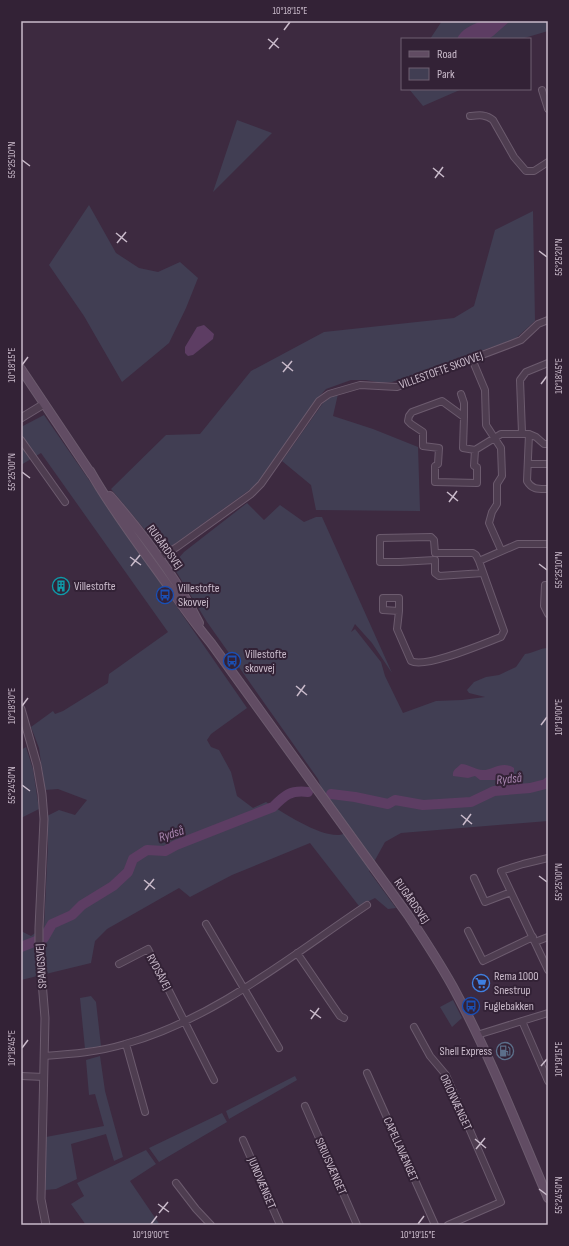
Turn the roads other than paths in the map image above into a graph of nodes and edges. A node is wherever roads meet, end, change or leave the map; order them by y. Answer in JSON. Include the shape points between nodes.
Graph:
{"nodes":[{"id":1,"x":542,"y":90,"type":"dead end"},
{"id":2,"x":548,"y":109,"type":"edge"},
{"id":3,"x":470,"y":116,"type":"dead end"},
{"id":4,"x":548,"y":162,"type":"edge"},
{"id":5,"x":548,"y":320,"type":"edge"},
{"id":6,"x":472,"y":359,"type":"junction"},
{"id":7,"x":548,"y":362,"type":"edge"},
{"id":8,"x":21,"y":369,"type":"edge"},
{"id":9,"x":461,"y":394,"type":"dead end"},
{"id":10,"x":44,"y":404,"type":"junction"},
{"id":11,"x":464,"y":417,"type":"junction"},
{"id":12,"x":21,"y":418,"type":"edge"},
{"id":13,"x":522,"y":433,"type":"junction"},
{"id":14,"x":529,"y":434,"type":"junction"},
{"id":15,"x":494,"y":438,"type":"junction"},
{"id":16,"x":21,"y":440,"type":"edge"},
{"id":17,"x":548,"y":444,"type":"edge"},
{"id":18,"x":474,"y":450,"type":"junction"},
{"id":19,"x":528,"y":464,"type":"junction"},
{"id":20,"x":548,"y":464,"type":"edge"},
{"id":21,"x":90,"y":471,"type":"junction"},
{"id":22,"x":548,"y":489,"type":"edge"},
{"id":23,"x":65,"y":502,"type":"dead end"},
{"id":24,"x":548,"y":544,"type":"edge"},
{"id":25,"x":501,"y":550,"type":"junction"},
{"id":26,"x":479,"y":561,"type":"junction"},
{"id":27,"x":157,"y":563,"type":"junction"},
{"id":28,"x":483,"y":574,"type":"junction"},
{"id":29,"x":548,"y":585,"type":"edge"},
{"id":30,"x":399,"y":611,"type":"dead end"},
{"id":31,"x":548,"y":614,"type":"edge"},
{"id":32,"x":21,"y":709,"type":"edge"},
{"id":33,"x":548,"y":858,"type":"edge"},
{"id":34,"x":474,"y":878,"type":"dead end"},
{"id":35,"x":511,"y":892,"type":"junction"},
{"id":36,"x":367,"y":906,"type":"dead end"},
{"id":37,"x":206,"y":924,"type":"dead end"},
{"id":38,"x":468,"y":931,"type":"dead end"},
{"id":39,"x":548,"y":937,"type":"edge"},
{"id":40,"x":534,"y":939,"type":"junction"},
{"id":41,"x":297,"y":953,"type":"junction"},
{"id":42,"x":119,"y":964,"type":"dead end"},
{"id":43,"x":548,"y":970,"type":"edge"},
{"id":44,"x":244,"y":988,"type":"junction"},
{"id":45,"x":548,"y":1013,"type":"edge"},
{"id":46,"x":344,"y":1018,"type":"dead end"},
{"id":47,"x":522,"y":1021,"type":"junction"},
{"id":48,"x":184,"y":1022,"type":"junction"},
{"id":49,"x":414,"y":1027,"type":"dead end"},
{"id":50,"x":477,"y":1035,"type":"junction"},
{"id":51,"x":126,"y":1044,"type":"junction"},
{"id":52,"x":279,"y":1048,"type":"dead end"},
{"id":53,"x":44,"y":1056,"type":"junction"},
{"id":54,"x":367,"y":1073,"type":"dead end"},
{"id":55,"x":21,"y":1076,"type":"edge"},
{"id":56,"x":44,"y":1077,"type":"junction"},
{"id":57,"x":214,"y":1080,"type":"dead end"},
{"id":58,"x":548,"y":1081,"type":"edge"},
{"id":59,"x":305,"y":1106,"type":"dead end"},
{"id":60,"x":145,"y":1112,"type":"dead end"},
{"id":61,"x":243,"y":1140,"type":"dead end"},
{"id":62,"x":176,"y":1183,"type":"dead end"},
{"id":63,"x":548,"y":1198,"type":"edge"},
{"id":64,"x":46,"y":1225,"type":"edge"},
{"id":65,"x":211,"y":1225,"type":"edge"},
{"id":66,"x":280,"y":1225,"type":"edge"},
{"id":67,"x":357,"y":1225,"type":"edge"},
{"id":68,"x":435,"y":1225,"type":"edge"},
{"id":69,"x":448,"y":1225,"type":"edge"}],
"edges":[{"from":1,"to":2,"type":"street"},
{"from":3,"to":4,"type":"street","via":[[483,115],[493,120],[514,157],[526,171],[534,171]]},
{"from":5,"to":6,"type":"street","name":"VILLESTOFTE SKOVVEJ","via":[[538,324],[521,340]]},
{"from":6,"to":15,"type":"street","via":[[485,390],[486,426]]},
{"from":6,"to":27,"type":"street","name":"VILLESTOFTE SKOVVEJ","via":[[397,387],[360,384],[329,394],[319,401],[256,489]]},
{"from":7,"to":13,"type":"street","via":[[526,372],[520,380]]},
{"from":8,"to":10,"type":"main road","name":"RUGÅRDSVEJ"},
{"from":9,"to":11,"type":"street"},
{"from":10,"to":12,"type":"street"},
{"from":10,"to":21,"type":"main road","name":"RUGÅRDSVEJ"},
{"from":11,"to":18,"type":"street","via":[[463,448]]},
{"from":11,"to":18,"type":"street","via":[[442,401],[412,412],[408,420],[423,432],[423,446],[439,448],[435,482],[477,483]]},
{"from":13,"to":14,"type":"street"},
{"from":13,"to":15,"type":"street","via":[[501,434]]},
{"from":14,"to":17,"type":"street"},
{"from":14,"to":19,"type":"street"},
{"from":15,"to":18,"type":"street"},
{"from":15,"to":25,"type":"street","via":[[501,448],[502,476],[497,484],[497,504],[489,523]]},
{"from":16,"to":23,"type":"street"},
{"from":19,"to":20,"type":"street"},
{"from":19,"to":22,"type":"street","via":[[529,485],[536,489]]},
{"from":21,"to":27,"type":"main road","name":"RUGÅRDSVEJ","via":[[139,531]]},
{"from":21,"to":27,"type":"main road","name":"RUGÅRDSVEJ","via":[[128,530],[143,543]]},
{"from":24,"to":25,"type":"street","via":[[518,544]]},
{"from":25,"to":26,"type":"street"},
{"from":26,"to":28,"type":"street"},
{"from":26,"to":28,"type":"street","via":[[473,553],[436,553],[431,537],[380,538],[380,562],[434,560],[435,573],[439,576]]},
{"from":27,"to":50,"type":"main road","name":"RUGÅRDSVEJ","via":[[187,598],[211,643],[408,915],[450,981]]},
{"from":28,"to":30,"type":"street","via":[[504,631],[501,637],[461,652],[415,663],[411,661],[397,629]]},
{"from":29,"to":31,"type":"street","via":[[545,585],[544,606]]},
{"from":32,"to":53,"type":"street","name":"SPANGSVEJ","via":[[34,750],[43,806],[44,845],[39,944],[45,1018]]},
{"from":33,"to":35,"type":"street","via":[[501,871]]},
{"from":34,"to":35,"type":"street","via":[[485,902]]},
{"from":35,"to":40,"type":"street"},
{"from":36,"to":41,"type":"street"},
{"from":37,"to":44,"type":"street"},
{"from":38,"to":40,"type":"street","via":[[483,961]]},
{"from":39,"to":40,"type":"street"},
{"from":40,"to":43,"type":"street"},
{"from":41,"to":44,"type":"street"},
{"from":41,"to":46,"type":"street","via":[[340,1016]]},
{"from":42,"to":48,"type":"street","name":"RYDSÅVEJ","via":[[148,949]]},
{"from":44,"to":48,"type":"street"},
{"from":44,"to":52,"type":"street"},
{"from":45,"to":47,"type":"street"},
{"from":47,"to":50,"type":"street"},
{"from":47,"to":58,"type":"street"},
{"from":48,"to":51,"type":"street"},
{"from":48,"to":57,"type":"street","name":"RYDSÅVEJ"},
{"from":49,"to":69,"type":"street","name":"ORIONVÆNGET","via":[[430,1056],[446,1075],[501,1202]]},
{"from":50,"to":63,"type":"main road","name":"RUGÅRDSVEJ"},
{"from":51,"to":53,"type":"street","via":[[89,1053]]},
{"from":51,"to":60,"type":"street"},
{"from":53,"to":56,"type":"street","name":"SPANGSVEJ"},
{"from":54,"to":68,"type":"street","name":"CAPELLAVÆNGET"},
{"from":55,"to":56,"type":"street"},
{"from":56,"to":64,"type":"street","name":"SPANGSVEJ","via":[[41,1199]]},
{"from":59,"to":67,"type":"street","name":"SIRIUSVÆNGET"},
{"from":61,"to":66,"type":"street","name":"JUNOVÆNGET"},
{"from":62,"to":65,"type":"street"}]}
